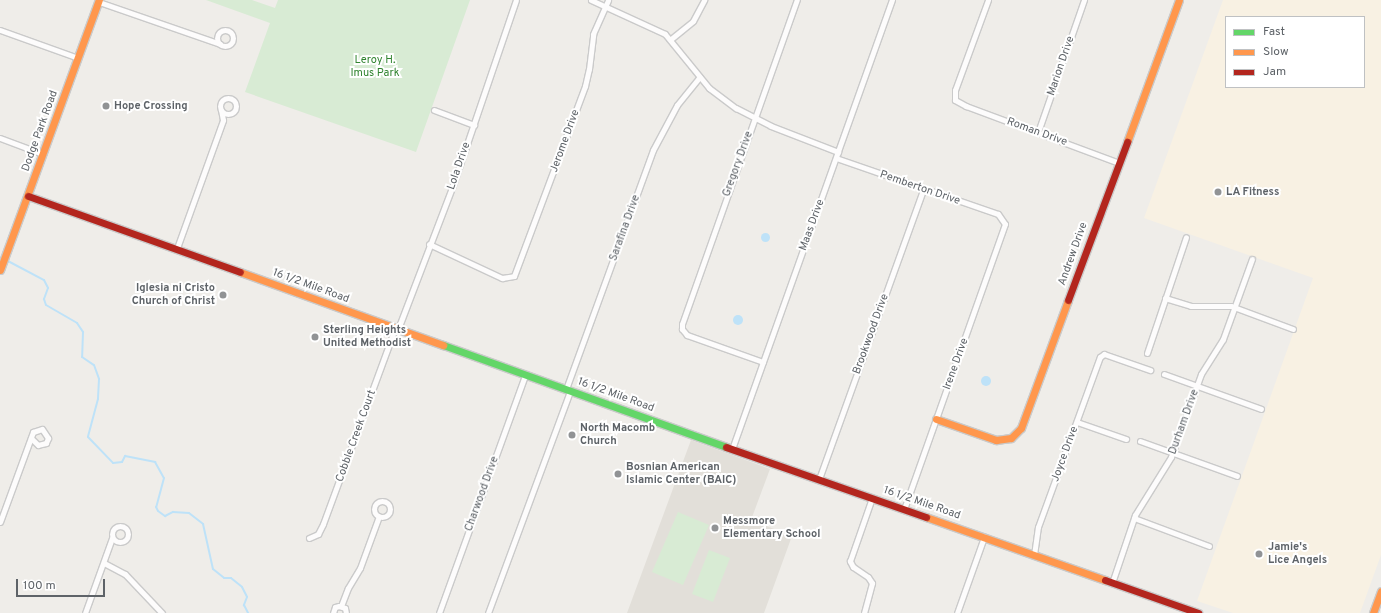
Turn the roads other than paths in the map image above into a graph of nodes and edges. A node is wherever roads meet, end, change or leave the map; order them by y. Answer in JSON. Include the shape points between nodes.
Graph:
{"nodes":[{"id":1,"x":516,"y":0,"type":"edge"},
{"id":2,"x":591,"y":0,"type":"edge"},
{"id":3,"x":608,"y":0,"type":"edge"},
{"id":4,"x":704,"y":0,"type":"edge"},
{"id":5,"x":796,"y":0,"type":"edge"},
{"id":6,"x":892,"y":0,"type":"edge"},
{"id":7,"x":988,"y":0,"type":"edge"},
{"id":8,"x":1084,"y":0,"type":"edge"},
{"id":9,"x":1179,"y":0,"type":"edge"},
{"id":10,"x":99,"y":1,"type":"edge"},
{"id":11,"x":606,"y":6,"type":"junction"},
{"id":12,"x":0,"y":30,"type":"edge"},
{"id":13,"x":218,"y":34,"type":"junction"},
{"id":14,"x":671,"y":38,"type":"junction"},
{"id":15,"x":209,"y":41,"type":"junction"},
{"id":16,"x":220,"y":44,"type":"junction"},
{"id":17,"x":78,"y":58,"type":"junction"},
{"id":18,"x":700,"y":77,"type":"junction"},
{"id":19,"x":221,"y":110,"type":"junction"},
{"id":20,"x":434,"y":110,"type":"dead end"},
{"id":21,"x":230,"y":114,"type":"junction"},
{"id":22,"x":754,"y":118,"type":"junction"},
{"id":23,"x":223,"y":120,"type":"junction"},
{"id":24,"x":474,"y":125,"type":"junction"},
{"id":25,"x":1038,"y":132,"type":"junction"},
{"id":26,"x":0,"y":138,"type":"edge"},
{"id":27,"x":838,"y":152,"type":"junction"},
{"id":28,"x":43,"y":154,"type":"junction"},
{"id":29,"x":836,"y":158,"type":"junction"},
{"id":30,"x":1119,"y":163,"type":"junction"},
{"id":31,"x":923,"y":190,"type":"junction"},
{"id":32,"x":28,"y":196,"type":"junction"},
{"id":33,"x":1004,"y":219,"type":"joint"},
{"id":34,"x":1186,"y":237,"type":"dead end"},
{"id":35,"x":429,"y":244,"type":"junction"},
{"id":36,"x":177,"y":248,"type":"junction"},
{"id":37,"x":1252,"y":259,"type":"dead end"},
{"id":38,"x":0,"y":270,"type":"edge"},
{"id":39,"x":1165,"y":298,"type":"junction"},
{"id":40,"x":1234,"y":307,"type":"junction"},
{"id":41,"x":1293,"y":328,"type":"dead end"},
{"id":42,"x":396,"y":329,"type":"junction"},
{"id":43,"x":1147,"y":353,"type":"dead end"},
{"id":44,"x":764,"y":362,"type":"junction"},
{"id":45,"x":1150,"y":370,"type":"dead end"},
{"id":46,"x":1164,"y":374,"type":"dead end"},
{"id":47,"x":525,"y":375,"type":"junction"},
{"id":48,"x":1197,"y":386,"type":"junction"},
{"id":49,"x":568,"y":390,"type":"junction"},
{"id":50,"x":1262,"y":409,"type":"dead end"},
{"id":51,"x":936,"y":419,"type":"junction"},
{"id":52,"x":1077,"y":422,"type":"junction"},
{"id":53,"x":31,"y":438,"type":"junction"},
{"id":54,"x":1126,"y":439,"type":"dead end"},
{"id":55,"x":1140,"y":441,"type":"dead end"},
{"id":56,"x":36,"y":444,"type":"junction"},
{"id":57,"x":28,"y":447,"type":"junction"},
{"id":58,"x":732,"y":449,"type":"junction"},
{"id":59,"x":1173,"y":453,"type":"junction"},
{"id":60,"x":1237,"y":476,"type":"dead end"},
{"id":61,"x":819,"y":479,"type":"junction"},
{"id":62,"x":872,"y":498,"type":"junction"},
{"id":63,"x":904,"y":509,"type":"junction"},
{"id":64,"x":379,"y":516,"type":"dead end"},
{"id":65,"x":1134,"y":518,"type":"junction"},
{"id":66,"x":0,"y":522,"type":"edge"},
{"id":67,"x":984,"y":537,"type":"junction"},
{"id":68,"x":112,"y":538,"type":"junction"},
{"id":69,"x":309,"y":538,"type":"dead end"},
{"id":70,"x":119,"y":542,"type":"junction"},
{"id":71,"x":110,"y":545,"type":"junction"},
{"id":72,"x":1209,"y":546,"type":"dead end"},
{"id":73,"x":1034,"y":555,"type":"junction"},
{"id":74,"x":104,"y":563,"type":"junction"},
{"id":75,"x":1112,"y":583,"type":"junction"},
{"id":76,"x":1381,"y":591,"type":"edge"},
{"id":77,"x":341,"y":606,"type":"junction"},
{"id":78,"x":85,"y":613,"type":"edge"},
{"id":79,"x":162,"y":613,"type":"edge"},
{"id":80,"x":333,"y":613,"type":"edge"},
{"id":81,"x":346,"y":613,"type":"edge"},
{"id":82,"x":439,"y":613,"type":"edge"},
{"id":83,"x":488,"y":613,"type":"edge"},
{"id":84,"x":864,"y":613,"type":"edge"},
{"id":85,"x":956,"y":613,"type":"edge"},
{"id":86,"x":1198,"y":613,"type":"edge"},
{"id":87,"x":1373,"y":613,"type":"edge"}],
"edges":[{"from":1,"to":24,"type":"street","name":"Lola Drive"},
{"from":2,"to":11,"type":"street"},
{"from":3,"to":11,"type":"street","name":"Jerome Drive"},
{"from":4,"to":14,"type":"street","via":[[693,21]]},
{"from":5,"to":22,"type":"street","name":"Gregory Drive"},
{"from":6,"to":27,"type":"street","name":"Maas Drive"},
{"from":7,"to":25,"type":"street","name":"Roman Drive","via":[[955,90],[955,100]]},
{"from":8,"to":25,"type":"street","name":"Marion Drive"},
{"from":9,"to":30,"type":"street","name":"Andrew Drive"},
{"from":10,"to":15,"type":"street"},
{"from":10,"to":17,"type":"street","name":"Dodge Park Road"},
{"from":11,"to":14,"type":"street"},
{"from":11,"to":35,"type":"street","name":"Jerome Drive","via":[[593,34],[585,86],[517,271],[511,278],[479,268]]},
{"from":12,"to":17,"type":"street"},
{"from":13,"to":15,"type":"street"},
{"from":13,"to":16,"type":"street"},
{"from":13,"to":16,"type":"street","via":[[225,30],[233,35],[230,45]]},
{"from":14,"to":18,"type":"street"},
{"from":15,"to":16,"type":"street"},
{"from":17,"to":28,"type":"street","name":"Dodge Park Road"},
{"from":18,"to":22,"type":"street","via":[[721,98]]},
{"from":18,"to":49,"type":"street","name":"Sarafina Drive","via":[[677,105],[653,150]]},
{"from":19,"to":21,"type":"street"},
{"from":19,"to":21,"type":"street","via":[[222,100],[229,98],[236,105]]},
{"from":19,"to":23,"type":"street"},
{"from":20,"to":24,"type":"street"},
{"from":21,"to":23,"type":"street"},
{"from":22,"to":27,"type":"street"},
{"from":22,"to":44,"type":"street","name":"Gregory Drive","via":[[682,328],[693,337]]},
{"from":23,"to":36,"type":"street"},
{"from":24,"to":35,"type":"street","name":"Lola Drive"},
{"from":25,"to":30,"type":"street","name":"Roman Drive"},
{"from":26,"to":28,"type":"street"},
{"from":27,"to":29,"type":"street","name":"Maas Drive"},
{"from":28,"to":32,"type":"street","name":"Dodge Park Road"},
{"from":29,"to":31,"type":"street","name":"Pemberton Drive"},
{"from":29,"to":44,"type":"street","name":"Maas Drive"},
{"from":30,"to":51,"type":"street","name":"Andrew Drive","via":[[1019,432],[1005,440],[996,440]]},
{"from":31,"to":33,"type":"street","name":"Pemberton Drive","via":[[998,214]]},
{"from":31,"to":61,"type":"street","name":"Brookwood Drive"},
{"from":32,"to":36,"type":"street","name":"16 1/2 Mile Road"},
{"from":32,"to":38,"type":"street","name":"Dodge Park Road"},
{"from":33,"to":51,"type":"street","name":"Irene Drive","via":[[1005,230]]},
{"from":34,"to":39,"type":"street"},
{"from":35,"to":42,"type":"street","name":"Lola Drive"},
{"from":36,"to":42,"type":"street","name":"16 1/2 Mile Road"},
{"from":37,"to":40,"type":"street","name":"Durham Drive"},
{"from":39,"to":40,"type":"street","via":[[1191,306],[1218,304]]},
{"from":39,"to":43,"type":"street"},
{"from":40,"to":41,"type":"street"},
{"from":40,"to":48,"type":"street","name":"Durham Drive","via":[[1223,339],[1206,363]]},
{"from":42,"to":47,"type":"street","name":"16 1/2 Mile Road"},
{"from":42,"to":69,"type":"street","name":"Cobble Creek Court","via":[[323,524],[318,534]]},
{"from":44,"to":58,"type":"street","name":"Maas Drive"},
{"from":45,"to":52,"type":"street","name":"Joyce Drive","via":[[1102,355]]},
{"from":46,"to":48,"type":"street"},
{"from":47,"to":49,"type":"street","name":"16 1/2 Mile Road"},
{"from":47,"to":82,"type":"street","name":"Charwood Drive"},
{"from":48,"to":50,"type":"street"},
{"from":48,"to":59,"type":"street","name":"Durham Drive"},
{"from":49,"to":58,"type":"street","name":"16 1/2 Mile Road"},
{"from":49,"to":83,"type":"street","name":"Sarafina Drive"},
{"from":51,"to":63,"type":"street","name":"Irene Drive"},
{"from":52,"to":54,"type":"street"},
{"from":52,"to":73,"type":"street","name":"Joyce Drive","via":[[1038,527]]},
{"from":53,"to":56,"type":"street"},
{"from":53,"to":56,"type":"street","via":[[37,429],[47,432],[46,443]]},
{"from":53,"to":57,"type":"street"},
{"from":55,"to":59,"type":"street"},
{"from":56,"to":57,"type":"street"},
{"from":57,"to":66,"type":"street"},
{"from":58,"to":61,"type":"street","name":"16 1/2 Mile Road"},
{"from":59,"to":60,"type":"street"},
{"from":59,"to":65,"type":"street","name":"Durham Drive"},
{"from":61,"to":62,"type":"street","name":"16 1/2 Mile Road"},
{"from":62,"to":63,"type":"street","name":"16 1/2 Mile Road"},
{"from":62,"to":84,"type":"street","via":[[850,561],[853,567],[868,577],[872,583]]},
{"from":63,"to":67,"type":"street","name":"16 1/2 Mile Road"},
{"from":64,"to":77,"type":"street","via":[[360,568]]},
{"from":65,"to":72,"type":"street"},
{"from":65,"to":75,"type":"street","name":"Durham Drive"},
{"from":67,"to":73,"type":"street","name":"16 1/2 Mile Road"},
{"from":67,"to":85,"type":"street"},
{"from":68,"to":70,"type":"street"},
{"from":68,"to":70,"type":"street","via":[[115,528],[125,527],[128,537]]},
{"from":68,"to":71,"type":"street"},
{"from":70,"to":71,"type":"street"},
{"from":71,"to":74,"type":"street"},
{"from":73,"to":75,"type":"street","name":"16 1/2 Mile Road"},
{"from":74,"to":78,"type":"street"},
{"from":74,"to":79,"type":"street","via":[[125,574]]},
{"from":75,"to":86,"type":"street","name":"16 1/2 Mile Road"},
{"from":76,"to":87,"type":"street"},
{"from":77,"to":80,"type":"street","via":[[335,607]]},
{"from":77,"to":81,"type":"street"}]}
